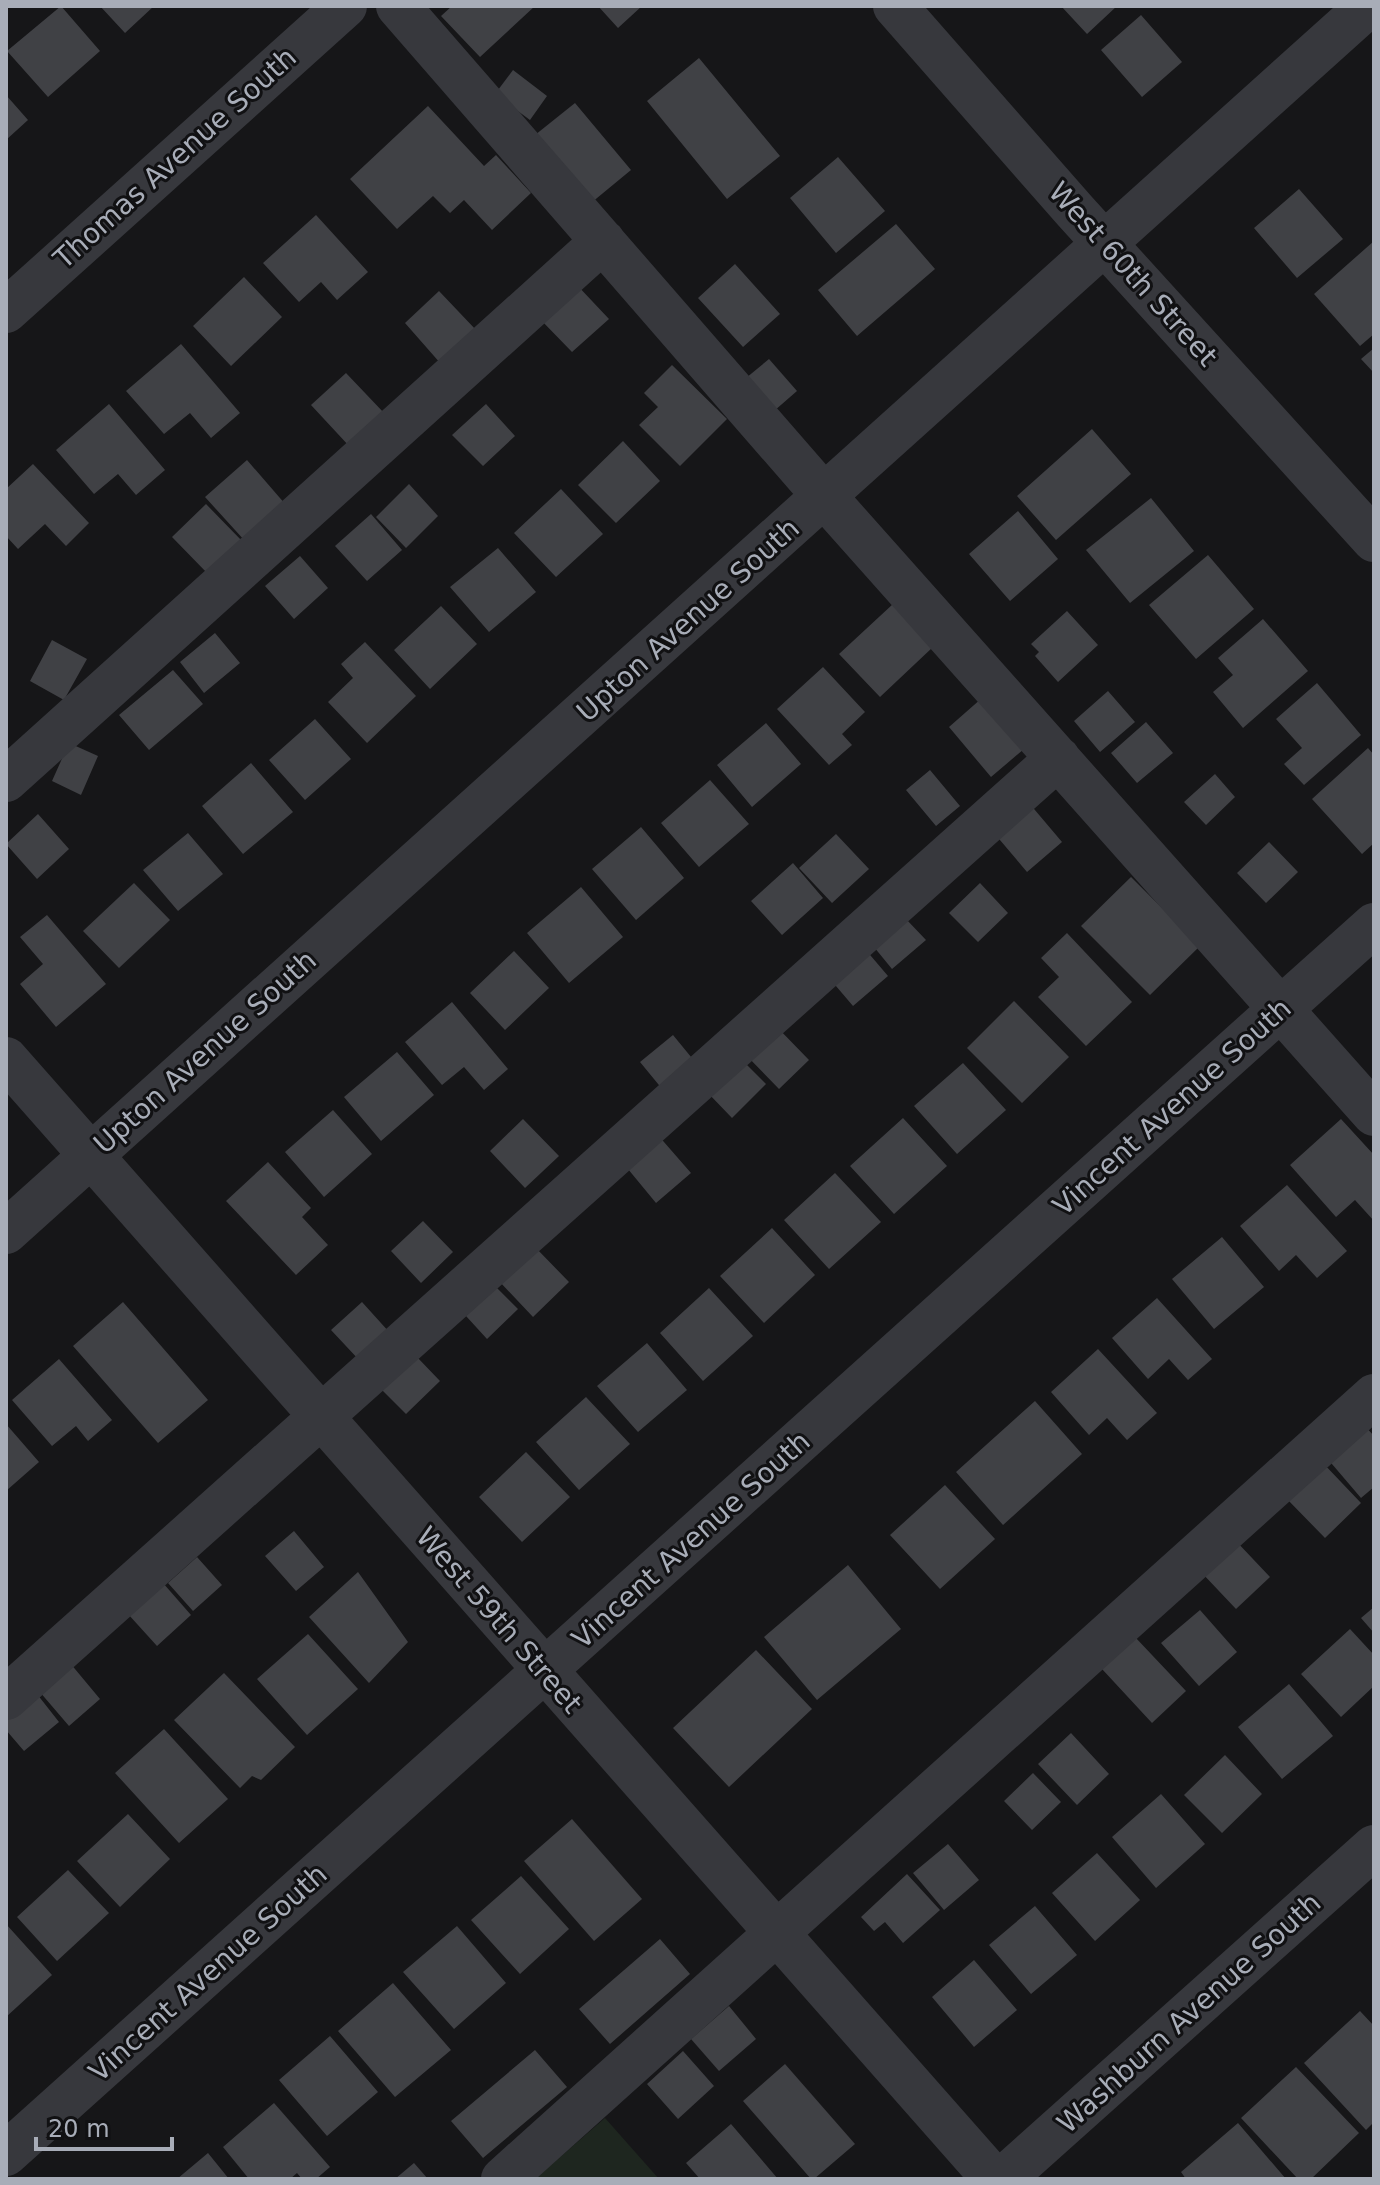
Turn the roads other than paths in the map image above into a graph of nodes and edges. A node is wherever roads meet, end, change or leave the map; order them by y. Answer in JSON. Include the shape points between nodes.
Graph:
{"nodes":[{"id":1,"x":345,"y":6,"type":"edge"},
{"id":2,"x":398,"y":6,"type":"edge"},
{"id":3,"x":895,"y":6,"type":"edge"},
{"id":4,"x":1368,"y":9,"type":"edge"},
{"id":5,"x":603,"y":241,"type":"junction"},
{"id":6,"x":1107,"y":244,"type":"junction"},
{"id":7,"x":6,"y":311,"type":"edge"},
{"id":8,"x":825,"y":497,"type":"junction"},
{"id":9,"x":1374,"y":540,"type":"edge"},
{"id":10,"x":1058,"y":758,"type":"junction"},
{"id":11,"x":6,"y":780,"type":"edge"},
{"id":12,"x":1374,"y":925,"type":"edge"},
{"id":13,"x":1281,"y":1009,"type":"junction"},
{"id":14,"x":6,"y":1059,"type":"edge"},
{"id":15,"x":1374,"y":1114,"type":"edge"},
{"id":16,"x":91,"y":1155,"type":"junction"},
{"id":17,"x":6,"y":1232,"type":"edge"},
{"id":18,"x":1374,"y":1396,"type":"edge"},
{"id":19,"x":321,"y":1416,"type":"junction"},
{"id":20,"x":545,"y":1672,"type":"junction"},
{"id":21,"x":6,"y":1698,"type":"edge"},
{"id":22,"x":1374,"y":1847,"type":"edge"},
{"id":23,"x":776,"y":1933,"type":"junction"},
{"id":24,"x":6,"y":2154,"type":"edge"},
{"id":25,"x":503,"y":2179,"type":"edge"},
{"id":26,"x":994,"y":2179,"type":"edge"},
{"id":27,"x":1003,"y":2179,"type":"edge"}],
"edges":[{"from":1,"to":7,"type":"street","name":"Thomas Avenue South"},
{"from":2,"to":5,"type":"street"},
{"from":3,"to":6,"type":"street","name":"West 60th Street"},
{"from":4,"to":6,"type":"street","name":"Upton Avenue South"},
{"from":5,"to":8,"type":"street"},
{"from":5,"to":11,"type":"street"},
{"from":6,"to":8,"type":"street","name":"Upton Avenue South"},
{"from":6,"to":9,"type":"street","name":"West 60th Street"},
{"from":8,"to":10,"type":"street"},
{"from":8,"to":16,"type":"street","name":"Upton Avenue South"},
{"from":10,"to":13,"type":"street"},
{"from":10,"to":19,"type":"street"},
{"from":12,"to":13,"type":"street","name":"Vincent Avenue South"},
{"from":13,"to":15,"type":"street"},
{"from":13,"to":20,"type":"street","name":"Vincent Avenue South"},
{"from":14,"to":16,"type":"street","name":"West 59th Street"},
{"from":16,"to":17,"type":"street","name":"Upton Avenue South"},
{"from":16,"to":19,"type":"street","name":"West 59th Street"},
{"from":18,"to":23,"type":"street"},
{"from":19,"to":20,"type":"street","name":"West 59th Street"},
{"from":19,"to":21,"type":"street"},
{"from":20,"to":23,"type":"street","name":"West 59th Street"},
{"from":20,"to":24,"type":"street","name":"Vincent Avenue South"},
{"from":22,"to":27,"type":"street","name":"Washburn Avenue South"},
{"from":23,"to":25,"type":"street"},
{"from":23,"to":26,"type":"street","name":"West 59th Street"}]}
